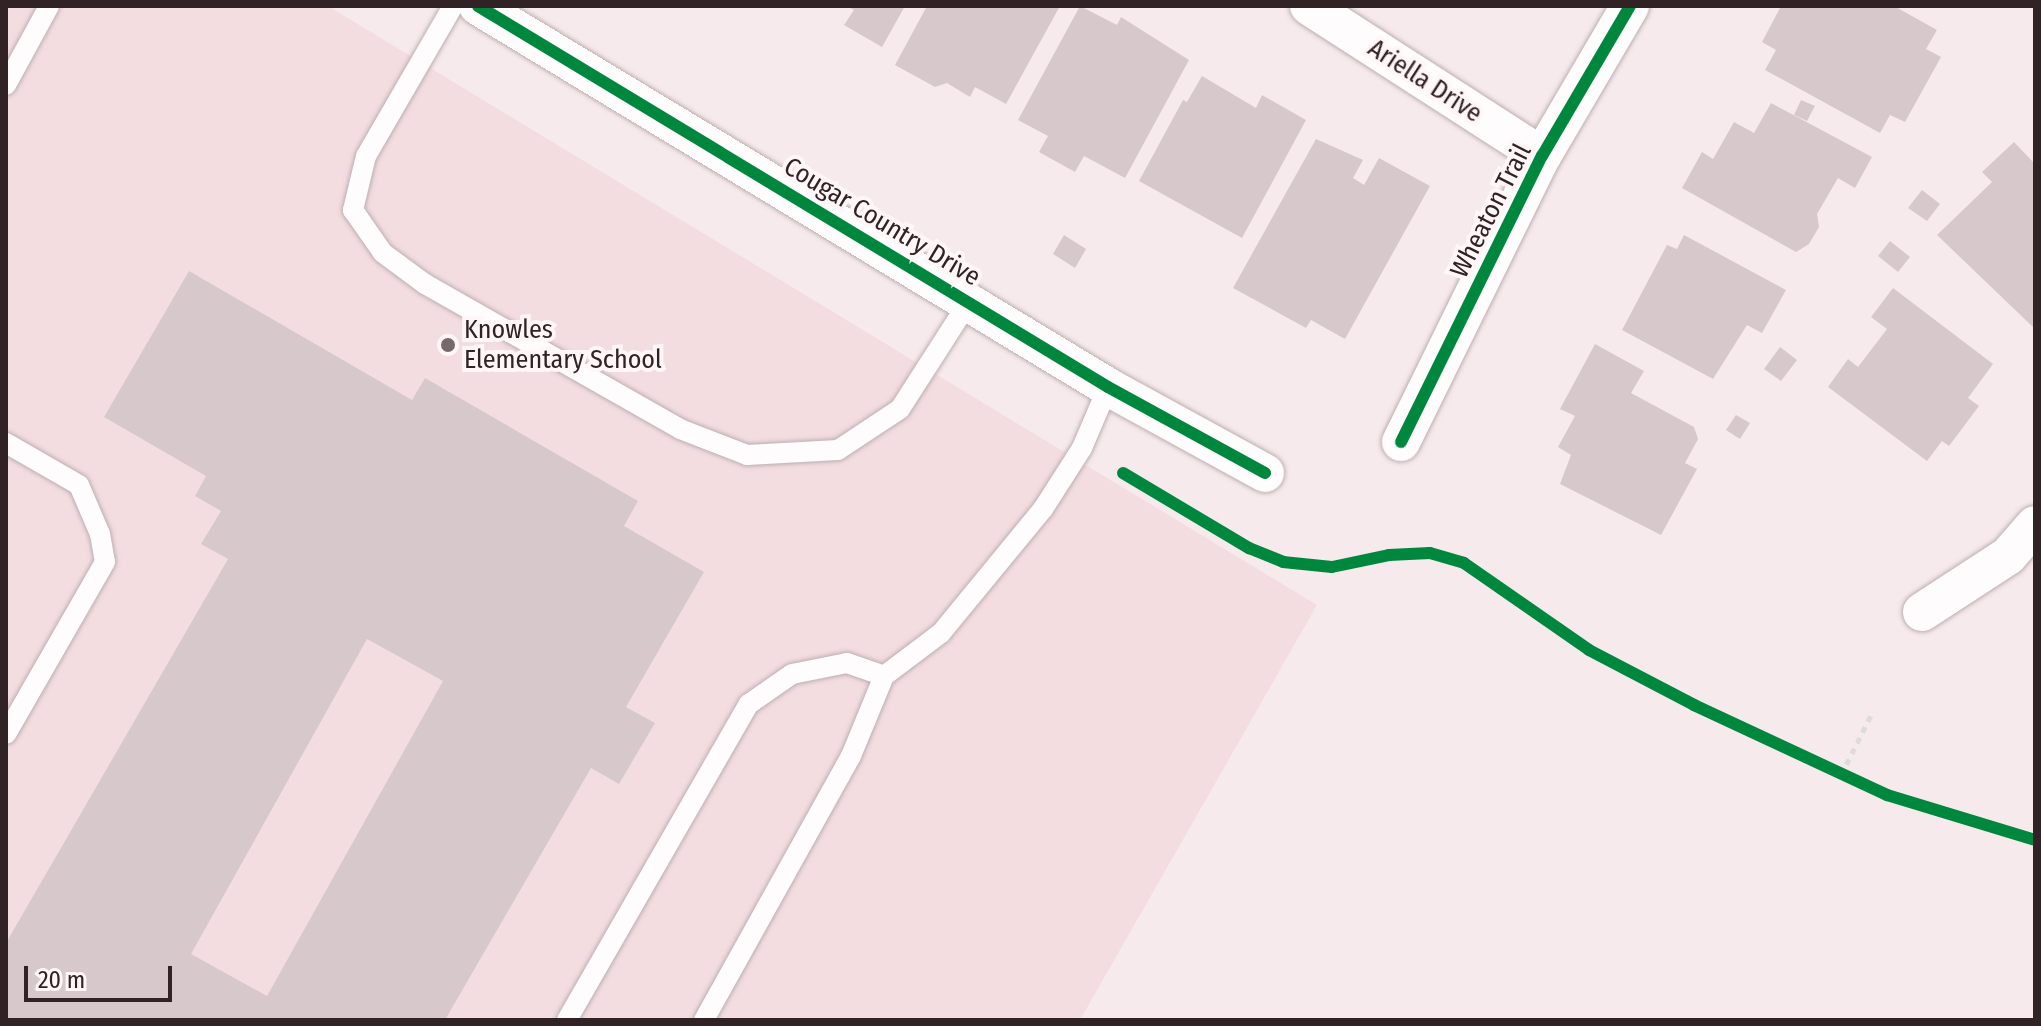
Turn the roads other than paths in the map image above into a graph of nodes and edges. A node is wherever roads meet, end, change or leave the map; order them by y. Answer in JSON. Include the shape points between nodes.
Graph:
{"nodes":[{"id":1,"x":49,"y":6,"type":"edge"},
{"id":2,"x":453,"y":6,"type":"edge"},
{"id":3,"x":478,"y":6,"type":"edge"},
{"id":4,"x":1309,"y":6,"type":"edge"},
{"id":5,"x":1630,"y":6,"type":"edge"},
{"id":6,"x":6,"y":85,"type":"edge"},
{"id":7,"x":1542,"y":156,"type":"junction"},
{"id":8,"x":970,"y":300,"type":"junction"},
{"id":9,"x":1108,"y":387,"type":"junction"},
{"id":10,"x":1401,"y":442,"type":"dead end"},
{"id":11,"x":6,"y":443,"type":"edge"},
{"id":12,"x":1265,"y":473,"type":"dead end"},
{"id":13,"x":2035,"y":525,"type":"edge"},
{"id":14,"x":1922,"y":612,"type":"dead end"},
{"id":15,"x":884,"y":676,"type":"junction"},
{"id":16,"x":6,"y":734,"type":"edge"},
{"id":17,"x":567,"y":1020,"type":"edge"},
{"id":18,"x":704,"y":1020,"type":"edge"}],
"edges":[{"from":1,"to":6,"type":"lane"},
{"from":2,"to":8,"type":"lane","via":[[366,156],[353,210],[383,253],[425,284],[680,429],[747,455],[838,450],[900,409]]},
{"from":3,"to":8,"type":"street","name":"Cougar Country Drive"},
{"from":4,"to":7,"type":"street","name":"Ariella Drive"},
{"from":5,"to":7,"type":"street","name":"Wheaton Trail"},
{"from":7,"to":10,"type":"street","name":"Wheaton Trail"},
{"from":8,"to":9,"type":"street","name":"Cougar Country Drive"},
{"from":9,"to":12,"type":"street","name":"Cougar Country Drive"},
{"from":9,"to":15,"type":"lane","via":[[1082,448],[1043,509],[941,633]]},
{"from":11,"to":16,"type":"lane","via":[[79,485],[100,534],[105,562]]},
{"from":13,"to":14,"type":"street","via":[[2008,556]]},
{"from":15,"to":17,"type":"lane","via":[[847,663],[792,674],[749,704]]},
{"from":15,"to":18,"type":"lane","via":[[851,756]]}]}
